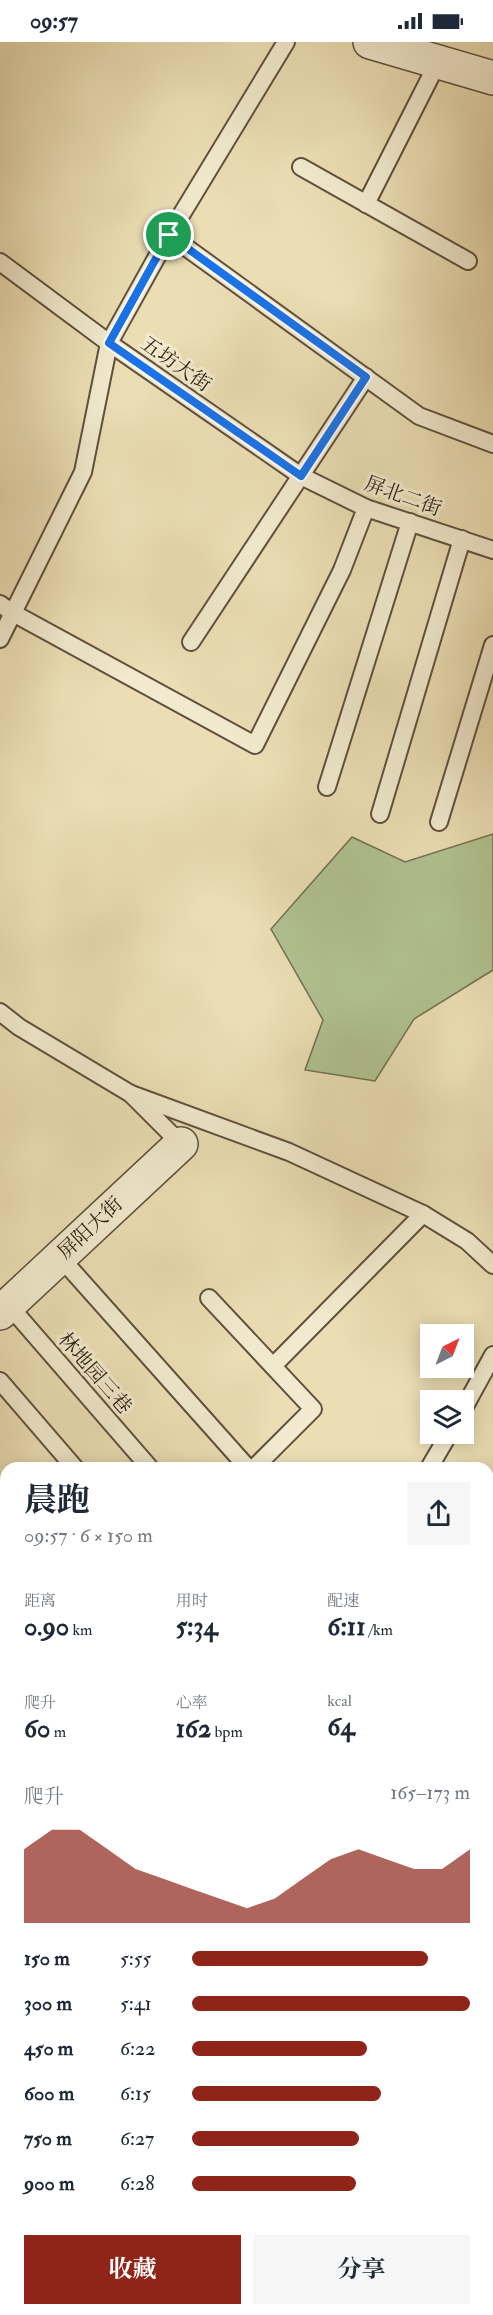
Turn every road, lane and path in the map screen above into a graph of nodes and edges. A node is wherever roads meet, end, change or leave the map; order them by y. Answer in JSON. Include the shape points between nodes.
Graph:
{"nodes":[{"id":1,"x":286,"y":42,"type":"edge"},
{"id":2,"x":370,"y":42,"type":"edge"},
{"id":3,"x":438,"y":62,"type":"junction"},
{"id":4,"x":493,"y":78,"type":"edge"},
{"id":5,"x":301,"y":167,"type":"dead end"},
{"id":6,"x":366,"y":204,"type":"junction"},
{"id":7,"x":169,"y":235,"type":"junction"},
{"id":8,"x":468,"y":261,"type":"dead end"},
{"id":9,"x":0,"y":262,"type":"edge"},
{"id":10,"x":109,"y":343,"type":"junction"},
{"id":11,"x":366,"y":377,"type":"junction"},
{"id":12,"x":493,"y":444,"type":"edge"},
{"id":13,"x":301,"y":476,"type":"junction"},
{"id":14,"x":366,"y":508,"type":"junction"},
{"id":15,"x":410,"y":522,"type":"junction"},
{"id":16,"x":462,"y":539,"type":"junction"},
{"id":17,"x":493,"y":550,"type":"edge"},
{"id":18,"x":7,"y":608,"type":"edge"},
{"id":19,"x":0,"y":639,"type":"edge"},
{"id":20,"x":191,"y":642,"type":"dead end"},
{"id":21,"x":493,"y":645,"type":"edge"},
{"id":22,"x":327,"y":787,"type":"dead end"},
{"id":23,"x":380,"y":814,"type":"dead end"},
{"id":24,"x":439,"y":822,"type":"dead end"},
{"id":25,"x":0,"y":1012,"type":"edge"},
{"id":26,"x":131,"y":1094,"type":"junction"},
{"id":27,"x":181,"y":1144,"type":"joint"},
{"id":28,"x":423,"y":1214,"type":"junction"},
{"id":29,"x":60,"y":1257,"type":"junction"},
{"id":30,"x":493,"y":1265,"type":"edge"},
{"id":31,"x":209,"y":1298,"type":"dead end"},
{"id":32,"x":3,"y":1304,"type":"edge"},
{"id":33,"x":493,"y":1355,"type":"edge"},
{"id":34,"x":273,"y":1366,"type":"junction"},
{"id":35,"x":0,"y":1381,"type":"edge"},
{"id":36,"x":474,"y":1390,"type":"edge"},
{"id":37,"x":443,"y":1444,"type":"edge"},
{"id":38,"x":70,"y":1462,"type":"edge"},
{"id":39,"x":145,"y":1462,"type":"edge"},
{"id":40,"x":243,"y":1462,"type":"edge"},
{"id":41,"x":260,"y":1462,"type":"edge"},
{"id":42,"x":433,"y":1462,"type":"edge"}],
"edges":[{"from":1,"to":7,"type":"lane"},
{"from":2,"to":3,"type":"street"},
{"from":3,"to":4,"type":"street"},
{"from":3,"to":6,"type":"lane"},
{"from":5,"to":6,"type":"lane"},
{"from":6,"to":8,"type":"lane"},
{"from":7,"to":10,"type":"lane"},
{"from":7,"to":11,"type":"lane"},
{"from":9,"to":10,"type":"lane","name":"五坊大街"},
{"from":10,"to":13,"type":"lane","name":"五坊大街"},
{"from":10,"to":18,"type":"lane","via":[[83,472]]},
{"from":11,"to":12,"type":"lane","via":[[419,416]]},
{"from":11,"to":13,"type":"lane"},
{"from":13,"to":14,"type":"lane","name":"屏北二街"},
{"from":13,"to":20,"type":"lane"},
{"from":14,"to":15,"type":"lane","name":"屏北二街"},
{"from":14,"to":18,"type":"lane","via":[[342,570],[255,745]]},
{"from":15,"to":16,"type":"lane","name":"屏北二街"},
{"from":15,"to":22,"type":"lane"},
{"from":16,"to":17,"type":"lane","name":"屏北二街"},
{"from":16,"to":23,"type":"lane"},
{"from":18,"to":19,"type":"lane"},
{"from":21,"to":24,"type":"lane"},
{"from":25,"to":26,"type":"lane"},
{"from":26,"to":27,"type":"lane"},
{"from":26,"to":28,"type":"lane","via":[[289,1152]]},
{"from":27,"to":29,"type":"street","name":"屏阳大街"},
{"from":28,"to":30,"type":"lane","via":[[467,1241]]},
{"from":28,"to":34,"type":"lane"},
{"from":29,"to":32,"type":"street","name":"屏阳大街"},
{"from":29,"to":40,"type":"lane"},
{"from":31,"to":34,"type":"lane"},
{"from":32,"to":39,"type":"lane","name":"林地园三巷"},
{"from":33,"to":36,"type":"lane"},
{"from":34,"to":41,"type":"lane","via":[[313,1409]]},
{"from":35,"to":38,"type":"lane"},
{"from":37,"to":42,"type":"lane"}]}
